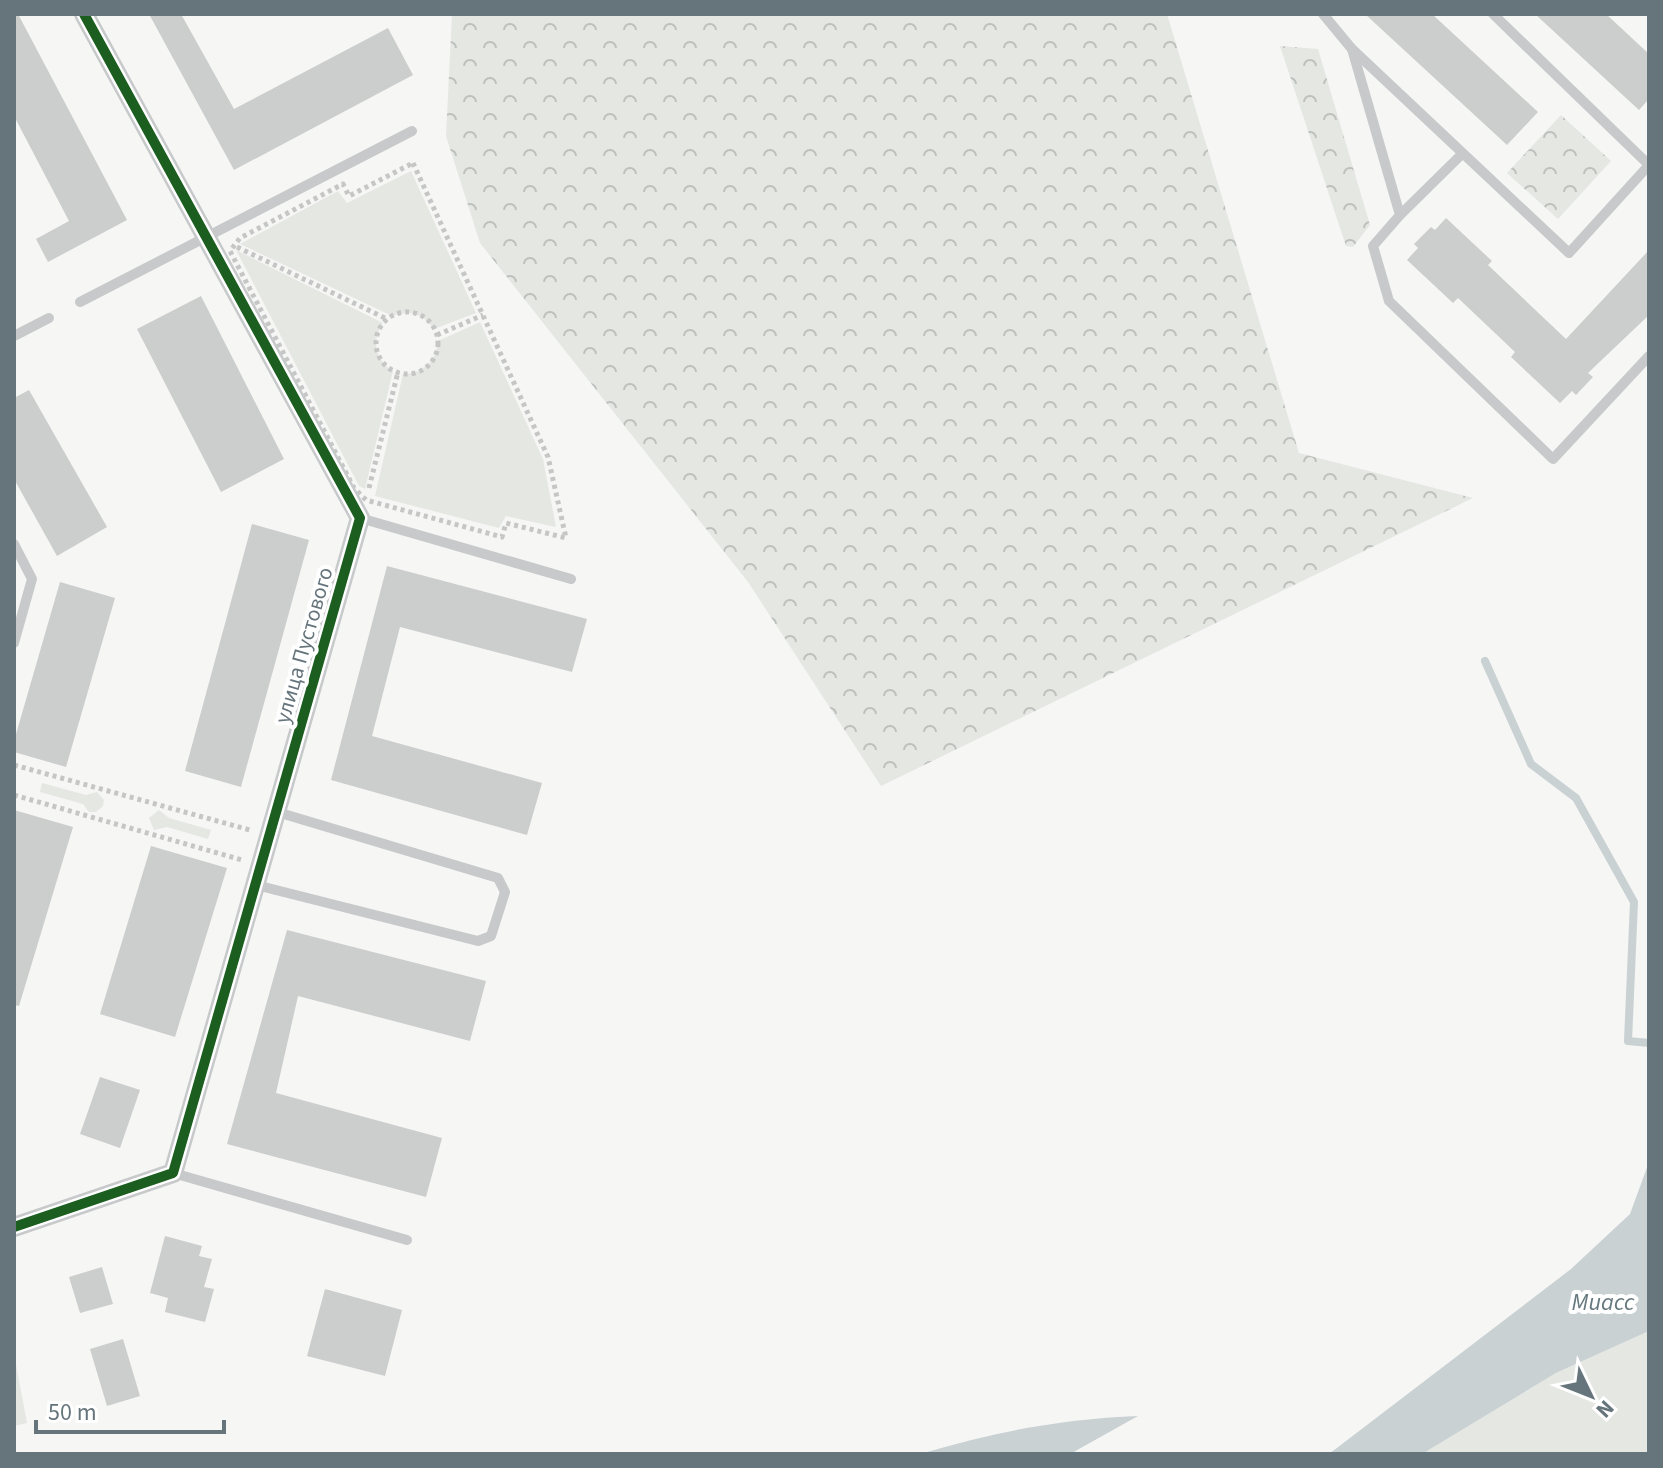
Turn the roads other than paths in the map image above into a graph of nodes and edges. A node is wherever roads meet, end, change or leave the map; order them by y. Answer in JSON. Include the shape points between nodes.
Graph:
{"nodes":[{"id":1,"x":84,"y":14,"type":"edge"},
{"id":2,"x":1323,"y":14,"type":"edge"},
{"id":3,"x":1493,"y":14,"type":"edge"},
{"id":4,"x":1352,"y":49,"type":"junction"},
{"id":5,"x":412,"y":131,"type":"dead end"},
{"id":6,"x":1461,"y":155,"type":"junction"},
{"id":7,"x":1649,"y":165,"type":"edge"},
{"id":8,"x":1400,"y":215,"type":"junction"},
{"id":9,"x":204,"y":238,"type":"junction"},
{"id":10,"x":80,"y":302,"type":"dead end"},
{"id":11,"x":49,"y":318,"type":"dead end"},
{"id":12,"x":14,"y":336,"type":"edge"},
{"id":13,"x":1649,"y":356,"type":"edge"},
{"id":14,"x":363,"y":509,"type":"junction"},
{"id":15,"x":14,"y":544,"type":"edge"},
{"id":16,"x":571,"y":579,"type":"dead end"},
{"id":17,"x":14,"y":643,"type":"edge"},
{"id":18,"x":277,"y":812,"type":"junction"},
{"id":19,"x":259,"y":876,"type":"junction"},
{"id":20,"x":173,"y":1173,"type":"junction"},
{"id":21,"x":14,"y":1227,"type":"edge"},
{"id":22,"x":407,"y":1240,"type":"dead end"}],
"edges":[{"from":1,"to":9,"type":"street"},
{"from":2,"to":4,"type":"lane"},
{"from":3,"to":7,"type":"lane"},
{"from":4,"to":6,"type":"lane"},
{"from":4,"to":8,"type":"lane"},
{"from":5,"to":9,"type":"lane"},
{"from":6,"to":7,"type":"lane","via":[[1569,253]]},
{"from":6,"to":8,"type":"lane"},
{"from":8,"to":13,"type":"lane","via":[[1373,246],[1389,301],[1553,459]]},
{"from":9,"to":10,"type":"lane"},
{"from":9,"to":14,"type":"street"},
{"from":11,"to":12,"type":"lane"},
{"from":14,"to":16,"type":"lane"},
{"from":14,"to":18,"type":"street","name":"улица Пустового"},
{"from":15,"to":17,"type":"lane","via":[[32,579]]},
{"from":18,"to":19,"type":"street","name":"улица Пустового"},
{"from":18,"to":19,"type":"lane","via":[[498,878],[505,892],[491,936],[478,941]]},
{"from":19,"to":20,"type":"street","name":"улица Пустового"},
{"from":20,"to":21,"type":"street"},
{"from":20,"to":22,"type":"lane"}]}
